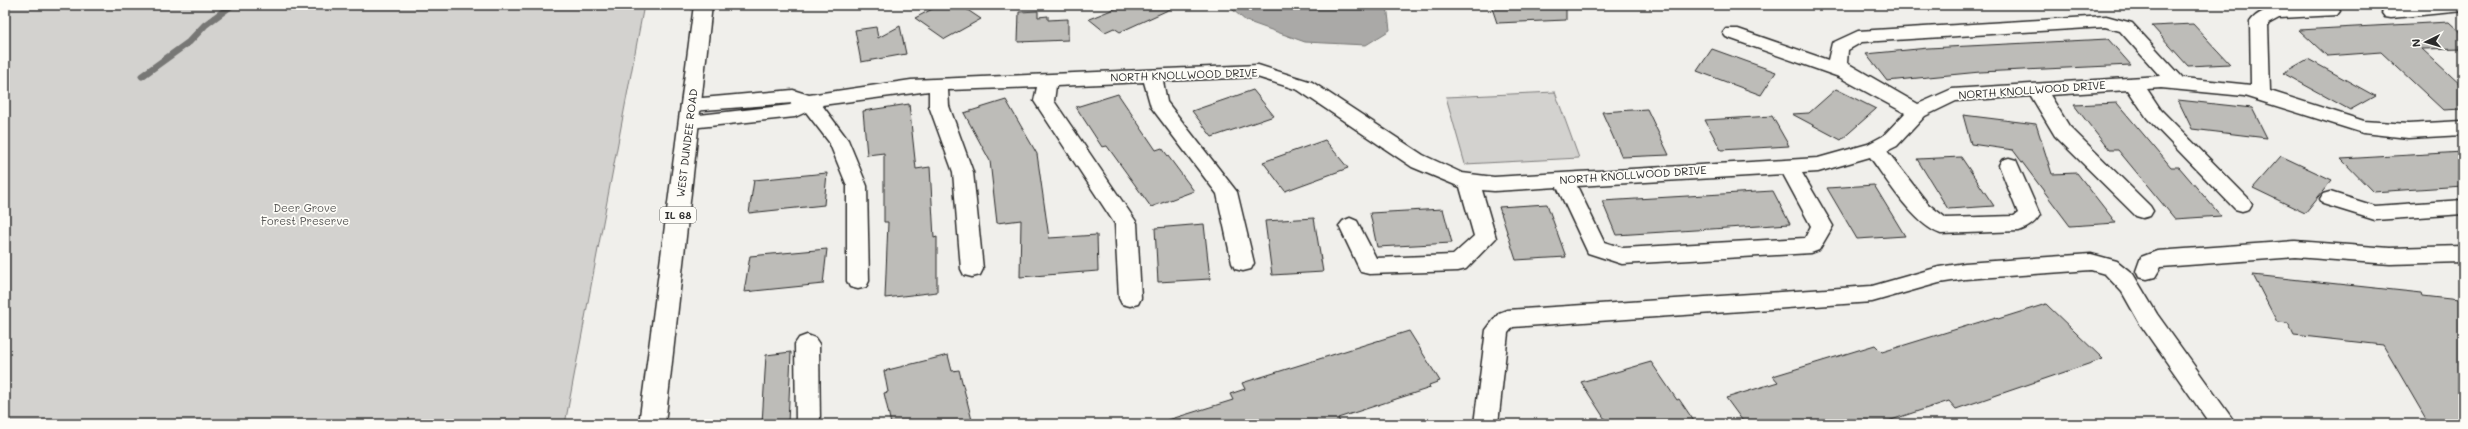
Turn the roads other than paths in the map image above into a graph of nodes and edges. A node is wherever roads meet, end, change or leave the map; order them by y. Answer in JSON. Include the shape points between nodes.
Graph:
{"nodes":[{"id":1,"x":703,"y":5,"type":"edge"},
{"id":2,"x":2463,"y":6,"type":"edge"},
{"id":3,"x":2331,"y":11,"type":"dead end"},
{"id":4,"x":2391,"y":13,"type":"dead end"},
{"id":5,"x":1732,"y":32,"type":"dead end"},
{"id":6,"x":1846,"y":73,"type":"junction"},
{"id":7,"x":1152,"y":75,"type":"junction"},
{"id":8,"x":1047,"y":80,"type":"junction"},
{"id":9,"x":2176,"y":82,"type":"junction"},
{"id":10,"x":2133,"y":83,"type":"junction"},
{"id":11,"x":938,"y":85,"type":"junction"},
{"id":12,"x":2037,"y":90,"type":"junction"},
{"id":13,"x":2261,"y":94,"type":"junction"},
{"id":14,"x":808,"y":102,"type":"junction"},
{"id":15,"x":1918,"y":112,"type":"junction"},
{"id":16,"x":691,"y":114,"type":"junction"},
{"id":17,"x":2463,"y":128,"type":"edge"},
{"id":18,"x":1875,"y":149,"type":"junction"},
{"id":19,"x":2009,"y":165,"type":"dead end"},
{"id":20,"x":1789,"y":167,"type":"junction"},
{"id":21,"x":1564,"y":180,"type":"junction"},
{"id":22,"x":1469,"y":181,"type":"junction"},
{"id":23,"x":2330,"y":199,"type":"dead end"},
{"id":24,"x":2242,"y":204,"type":"dead end"},
{"id":25,"x":2463,"y":207,"type":"edge"},
{"id":26,"x":2143,"y":211,"type":"dead end"},
{"id":27,"x":1350,"y":226,"type":"dead end"},
{"id":28,"x":2463,"y":254,"type":"edge"},
{"id":29,"x":1243,"y":263,"type":"dead end"},
{"id":30,"x":972,"y":270,"type":"dead end"},
{"id":31,"x":2147,"y":271,"type":"dead end"},
{"id":32,"x":858,"y":280,"type":"dead end"},
{"id":33,"x":1130,"y":298,"type":"dead end"},
{"id":34,"x":807,"y":344,"type":"dead end"},
{"id":35,"x":652,"y":424,"type":"edge"},
{"id":36,"x":808,"y":424,"type":"edge"},
{"id":37,"x":1486,"y":424,"type":"edge"},
{"id":38,"x":2224,"y":424,"type":"edge"}],
"edges":[{"from":1,"to":16,"type":"main road","name":"WEST DUNDEE ROAD","number":"IL 68"},
{"from":2,"to":4,"type":"street"},
{"from":3,"to":13,"type":"street","via":[[2275,13],[2259,22]]},
{"from":5,"to":6,"type":"street"},
{"from":6,"to":9,"type":"street","via":[[1837,65],[1839,47],[1858,38],[2106,22],[2126,27]]},
{"from":6,"to":15,"type":"street"},
{"from":7,"to":8,"type":"street","name":"NORTH KNOLLWOOD DRIVE"},
{"from":7,"to":22,"type":"street","name":"NORTH KNOLLWOOD DRIVE","via":[[1258,71],[1305,86],[1419,162],[1458,180]]},
{"from":7,"to":29,"type":"street","via":[[1158,103],[1227,192]]},
{"from":8,"to":11,"type":"street","name":"NORTH KNOLLWOOD DRIVE"},
{"from":8,"to":33,"type":"street","via":[[1044,101],[1126,223]]},
{"from":9,"to":10,"type":"street","name":"NORTH KNOLLWOOD DRIVE"},
{"from":9,"to":13,"type":"street","name":"NORTH KNOLLWOOD DRIVE"},
{"from":10,"to":12,"type":"street","name":"NORTH KNOLLWOOD DRIVE"},
{"from":10,"to":24,"type":"street","via":[[2154,114]]},
{"from":11,"to":14,"type":"street","name":"NORTH KNOLLWOOD DRIVE","via":[[911,86]]},
{"from":11,"to":30,"type":"street","via":[[939,106],[962,172]]},
{"from":12,"to":15,"type":"street","name":"NORTH KNOLLWOOD DRIVE","via":[[1952,95]]},
{"from":12,"to":26,"type":"street","via":[[2062,131]]},
{"from":13,"to":17,"type":"street","name":"NORTH KNOLLWOOD DRIVE","via":[[2364,127],[2408,132]]},
{"from":14,"to":16,"type":"street","name":"NORTH KNOLLWOOD DRIVE","via":[[794,111]]},
{"from":14,"to":32,"type":"street","via":[[838,140],[857,186]]},
{"from":15,"to":18,"type":"street","name":"NORTH KNOLLWOOD DRIVE","via":[[1890,141]]},
{"from":16,"to":35,"type":"main road","name":"WEST DUNDEE ROAD","number":"IL 68"},
{"from":18,"to":19,"type":"street","via":[[1921,208],[1942,226],[2019,223],[2029,215]]},
{"from":18,"to":20,"type":"street","name":"NORTH KNOLLWOOD DRIVE","via":[[1818,165]]},
{"from":20,"to":21,"type":"street","name":"NORTH KNOLLWOOD DRIVE"},
{"from":20,"to":21,"type":"street","via":[[1822,226],[1811,245],[1622,256],[1596,247]]},
{"from":21,"to":22,"type":"street","name":"NORTH KNOLLWOOD DRIVE","via":[[1494,184]]},
{"from":22,"to":27,"type":"street","via":[[1485,238],[1458,263],[1369,266]]},
{"from":23,"to":25,"type":"street","via":[[2376,212]]},
{"from":28,"to":31,"type":"street","via":[[2390,256],[2295,249],[2157,259],[2149,263]]},
{"from":34,"to":36,"type":"street"},
{"from":37,"to":38,"type":"street","via":[[1497,330],[1507,319],[1872,294],[1939,275],[1965,271],[2091,262],[2107,265],[2126,282],[2148,318]]}]}
